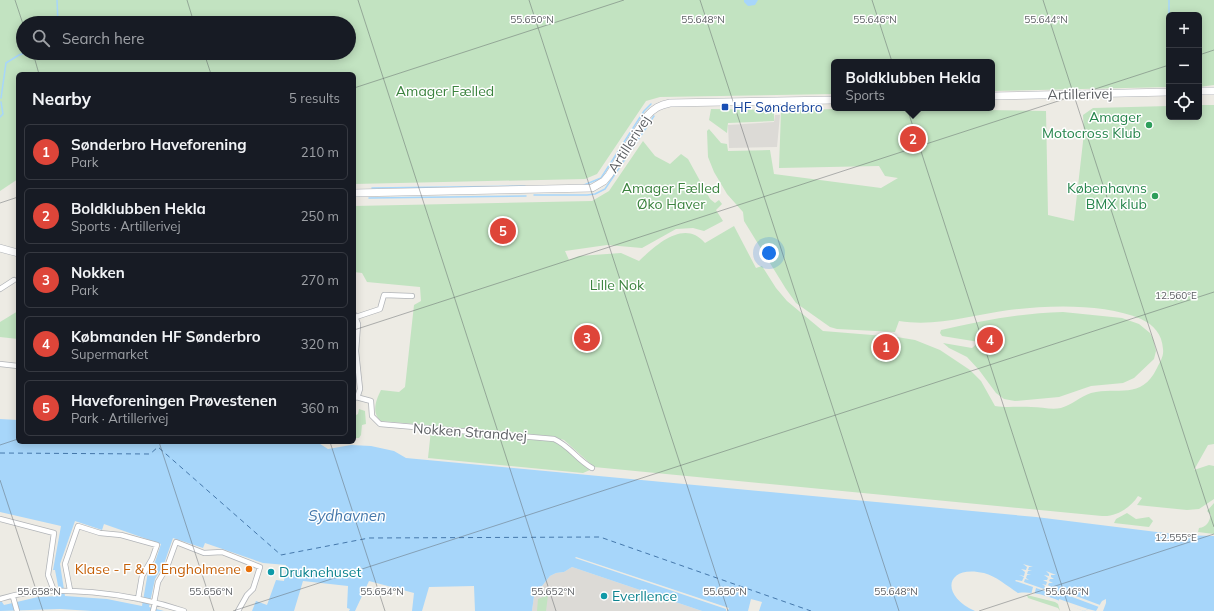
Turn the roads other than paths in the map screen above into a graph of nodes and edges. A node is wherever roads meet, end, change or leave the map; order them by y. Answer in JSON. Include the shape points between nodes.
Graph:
{"nodes":[{"id":1,"x":1202,"y":91,"type":"edge"},
{"id":2,"x":1214,"y":91,"type":"edge"},
{"id":3,"x":1166,"y":92,"type":"edge"},
{"id":4,"x":995,"y":96,"type":"edge"},
{"id":5,"x":831,"y":100,"type":"edge"},
{"id":6,"x":356,"y":193,"type":"edge"},
{"id":7,"x":0,"y":248,"type":"edge"},
{"id":8,"x":16,"y":252,"type":"edge"},
{"id":9,"x":14,"y":280,"type":"dead end"},
{"id":10,"x":0,"y":289,"type":"edge"},
{"id":11,"x":412,"y":296,"type":"dead end"},
{"id":12,"x":356,"y":316,"type":"edge"},
{"id":13,"x":356,"y":319,"type":"edge"},
{"id":14,"x":356,"y":351,"type":"edge"},
{"id":15,"x":356,"y":351,"type":"edge"},
{"id":16,"x":0,"y":364,"type":"edge"},
{"id":17,"x":16,"y":366,"type":"edge"},
{"id":18,"x":356,"y":396,"type":"edge"},
{"id":19,"x":356,"y":398,"type":"edge"},
{"id":20,"x":592,"y":468,"type":"dead end"},
{"id":21,"x":0,"y":520,"type":"edge"},
{"id":22,"x":56,"y":590,"type":"junction"},
{"id":23,"x":67,"y":590,"type":"junction"},
{"id":24,"x":0,"y":593,"type":"edge"},
{"id":25,"x":1,"y":599,"type":"edge"},
{"id":26,"x":14,"y":599,"type":"junction"},
{"id":27,"x":140,"y":600,"type":"junction"},
{"id":28,"x":154,"y":605,"type":"edge"},
{"id":29,"x":17,"y":611,"type":"edge"},
{"id":30,"x":184,"y":611,"type":"edge"},
{"id":31,"x":238,"y":611,"type":"edge"}],
"edges":[{"from":1,"to":2,"type":"street"},
{"from":3,"to":4,"type":"street","name":"Artillerivej"},
{"from":5,"to":6,"type":"street","name":"Artillerivej","via":[[662,105],[646,116],[609,175],[592,188]]},
{"from":7,"to":8,"type":"street"},
{"from":9,"to":10,"type":"street"},
{"from":11,"to":12,"type":"street","via":[[384,294],[380,309]]},
{"from":13,"to":14,"type":"street"},
{"from":15,"to":18,"type":"street","via":[[360,389]]},
{"from":16,"to":17,"type":"street"},
{"from":19,"to":20,"type":"street","name":"Nokken Strandvej","via":[[371,401],[372,416],[380,424],[554,439],[568,447]]},
{"from":21,"to":22,"type":"street","via":[[54,533],[48,575]]},
{"from":22,"to":23,"type":"street"},
{"from":22,"to":26,"type":"street"},
{"from":23,"to":27,"type":"street"},
{"from":23,"to":27,"type":"street","via":[[65,564],[78,526],[157,545],[142,576]]},
{"from":24,"to":25,"type":"street"},
{"from":25,"to":26,"type":"street"},
{"from":26,"to":29,"type":"street"},
{"from":27,"to":28,"type":"street"},
{"from":28,"to":30,"type":"street"},
{"from":28,"to":31,"type":"street","via":[[158,582],[167,567],[176,542],[204,553],[222,552],[260,567],[253,589]]}]}
